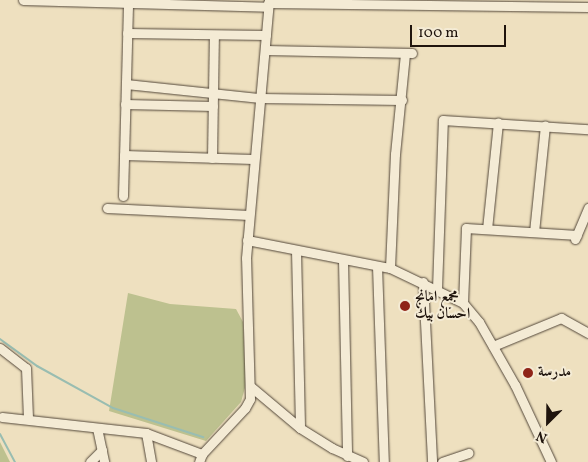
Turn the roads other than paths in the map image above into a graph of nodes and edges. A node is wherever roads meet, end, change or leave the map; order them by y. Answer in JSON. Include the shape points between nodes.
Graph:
{"nodes":[{"id":1,"x":23,"y":0,"type":"edge"},
{"id":2,"x":128,"y":1,"type":"edge"},
{"id":3,"x":172,"y":2,"type":"edge"},
{"id":4,"x":219,"y":2,"type":"edge"},
{"id":5,"x":454,"y":2,"type":"edge"},
{"id":6,"x":268,"y":3,"type":"edge"},
{"id":7,"x":588,"y":7,"type":"edge"},
{"id":8,"x":127,"y":32,"type":"junction"},
{"id":9,"x":214,"y":35,"type":"junction"},
{"id":10,"x":266,"y":35,"type":"junction"},
{"id":11,"x":265,"y":50,"type":"junction"},
{"id":12,"x":126,"y":84,"type":"junction"},
{"id":13,"x":213,"y":91,"type":"junction"},
{"id":14,"x":260,"y":98,"type":"junction"},
{"id":15,"x":402,"y":100,"type":"junction"},
{"id":16,"x":125,"y":104,"type":"junction"},
{"id":17,"x":213,"y":106,"type":"junction"},
{"id":18,"x":498,"y":123,"type":"junction"},
{"id":19,"x":545,"y":126,"type":"junction"},
{"id":20,"x":588,"y":129,"type":"edge"},
{"id":21,"x":124,"y":155,"type":"junction"},
{"id":22,"x":212,"y":158,"type":"junction"},
{"id":23,"x":253,"y":158,"type":"junction"},
{"id":24,"x":123,"y":196,"type":"dead end"},
{"id":25,"x":107,"y":208,"type":"dead end"},
{"id":26,"x":588,"y":208,"type":"edge"},
{"id":27,"x":249,"y":215,"type":"junction"},
{"id":28,"x":487,"y":229,"type":"junction"},
{"id":29,"x":534,"y":232,"type":"junction"},
{"id":30,"x":247,"y":240,"type":"junction"},
{"id":31,"x":296,"y":250,"type":"junction"},
{"id":32,"x":343,"y":260,"type":"junction"},
{"id":33,"x":377,"y":266,"type":"junction"},
{"id":34,"x":390,"y":268,"type":"junction"},
{"id":35,"x":423,"y":282,"type":"junction"},
{"id":36,"x":437,"y":288,"type":"junction"},
{"id":37,"x":463,"y":303,"type":"junction"},
{"id":38,"x":588,"y":333,"type":"edge"},
{"id":39,"x":493,"y":346,"type":"junction"},
{"id":40,"x":0,"y":348,"type":"edge"},
{"id":41,"x":505,"y":371,"type":"junction"},
{"id":42,"x":250,"y":386,"type":"junction"},
{"id":43,"x":2,"y":417,"type":"dead end"},
{"id":44,"x":28,"y":418,"type":"junction"},
{"id":45,"x":97,"y":428,"type":"junction"},
{"id":46,"x":300,"y":428,"type":"junction"},
{"id":47,"x":146,"y":433,"type":"junction"},
{"id":48,"x":102,"y":450,"type":"junction"},
{"id":49,"x":468,"y":453,"type":"dead end"},
{"id":50,"x":347,"y":456,"type":"junction"},
{"id":51,"x":200,"y":458,"type":"edge"},
{"id":52,"x":358,"y":461,"type":"edge"},
{"id":53,"x":90,"y":462,"type":"edge"},
{"id":54,"x":104,"y":462,"type":"edge"},
{"id":55,"x":151,"y":462,"type":"edge"},
{"id":56,"x":384,"y":462,"type":"edge"},
{"id":57,"x":432,"y":462,"type":"edge"},
{"id":58,"x":442,"y":462,"type":"edge"},
{"id":59,"x":544,"y":462,"type":"edge"},
{"id":60,"x":551,"y":462,"type":"edge"}],
"edges":[{"from":1,"to":2,"type":"street"},
{"from":2,"to":3,"type":"street"},
{"from":2,"to":8,"type":"street"},
{"from":3,"to":4,"type":"street"},
{"from":4,"to":6,"type":"street"},
{"from":5,"to":6,"type":"street"},
{"from":5,"to":7,"type":"street"},
{"from":6,"to":10,"type":"street"},
{"from":8,"to":9,"type":"street"},
{"from":8,"to":12,"type":"street"},
{"from":9,"to":10,"type":"street"},
{"from":9,"to":13,"type":"street"},
{"from":10,"to":11,"type":"street"},
{"from":11,"to":14,"type":"street"},
{"from":11,"to":15,"type":"street","via":[[408,53]]},
{"from":12,"to":13,"type":"street"},
{"from":12,"to":16,"type":"street"},
{"from":13,"to":14,"type":"street"},
{"from":13,"to":17,"type":"street"},
{"from":14,"to":15,"type":"street"},
{"from":14,"to":23,"type":"street"},
{"from":15,"to":34,"type":"street","via":[[395,154]]},
{"from":16,"to":17,"type":"street"},
{"from":16,"to":21,"type":"street"},
{"from":17,"to":22,"type":"street"},
{"from":18,"to":19,"type":"street"},
{"from":18,"to":28,"type":"street"},
{"from":18,"to":36,"type":"street","via":[[443,120]]},
{"from":19,"to":20,"type":"street"},
{"from":19,"to":29,"type":"street"},
{"from":21,"to":22,"type":"street"},
{"from":21,"to":24,"type":"street"},
{"from":22,"to":23,"type":"street"},
{"from":23,"to":27,"type":"street"},
{"from":25,"to":27,"type":"street"},
{"from":26,"to":29,"type":"street","via":[[576,237]]},
{"from":27,"to":30,"type":"street"},
{"from":28,"to":29,"type":"street"},
{"from":28,"to":37,"type":"street","via":[[466,228]]},
{"from":30,"to":31,"type":"street"},
{"from":30,"to":42,"type":"street","via":[[245,294]]},
{"from":31,"to":32,"type":"street"},
{"from":31,"to":46,"type":"street"},
{"from":32,"to":33,"type":"street"},
{"from":32,"to":50,"type":"street"},
{"from":33,"to":34,"type":"street"},
{"from":33,"to":56,"type":"street"},
{"from":34,"to":35,"type":"street"},
{"from":35,"to":36,"type":"street"},
{"from":35,"to":57,"type":"street"},
{"from":36,"to":37,"type":"street"},
{"from":37,"to":39,"type":"street"},
{"from":38,"to":39,"type":"street","via":[[561,318]]},
{"from":39,"to":41,"type":"street"},
{"from":40,"to":44,"type":"street","via":[[26,368]]},
{"from":41,"to":59,"type":"street","via":[[509,387]]},
{"from":41,"to":60,"type":"street"},
{"from":42,"to":46,"type":"street"},
{"from":42,"to":51,"type":"street","via":[[248,406]]},
{"from":43,"to":44,"type":"street"},
{"from":44,"to":45,"type":"street"},
{"from":45,"to":47,"type":"street"},
{"from":45,"to":48,"type":"street"},
{"from":46,"to":50,"type":"street"},
{"from":47,"to":51,"type":"street"},
{"from":47,"to":55,"type":"street"},
{"from":48,"to":53,"type":"street"},
{"from":48,"to":54,"type":"street"},
{"from":49,"to":58,"type":"street"},
{"from":50,"to":52,"type":"street"}]}
